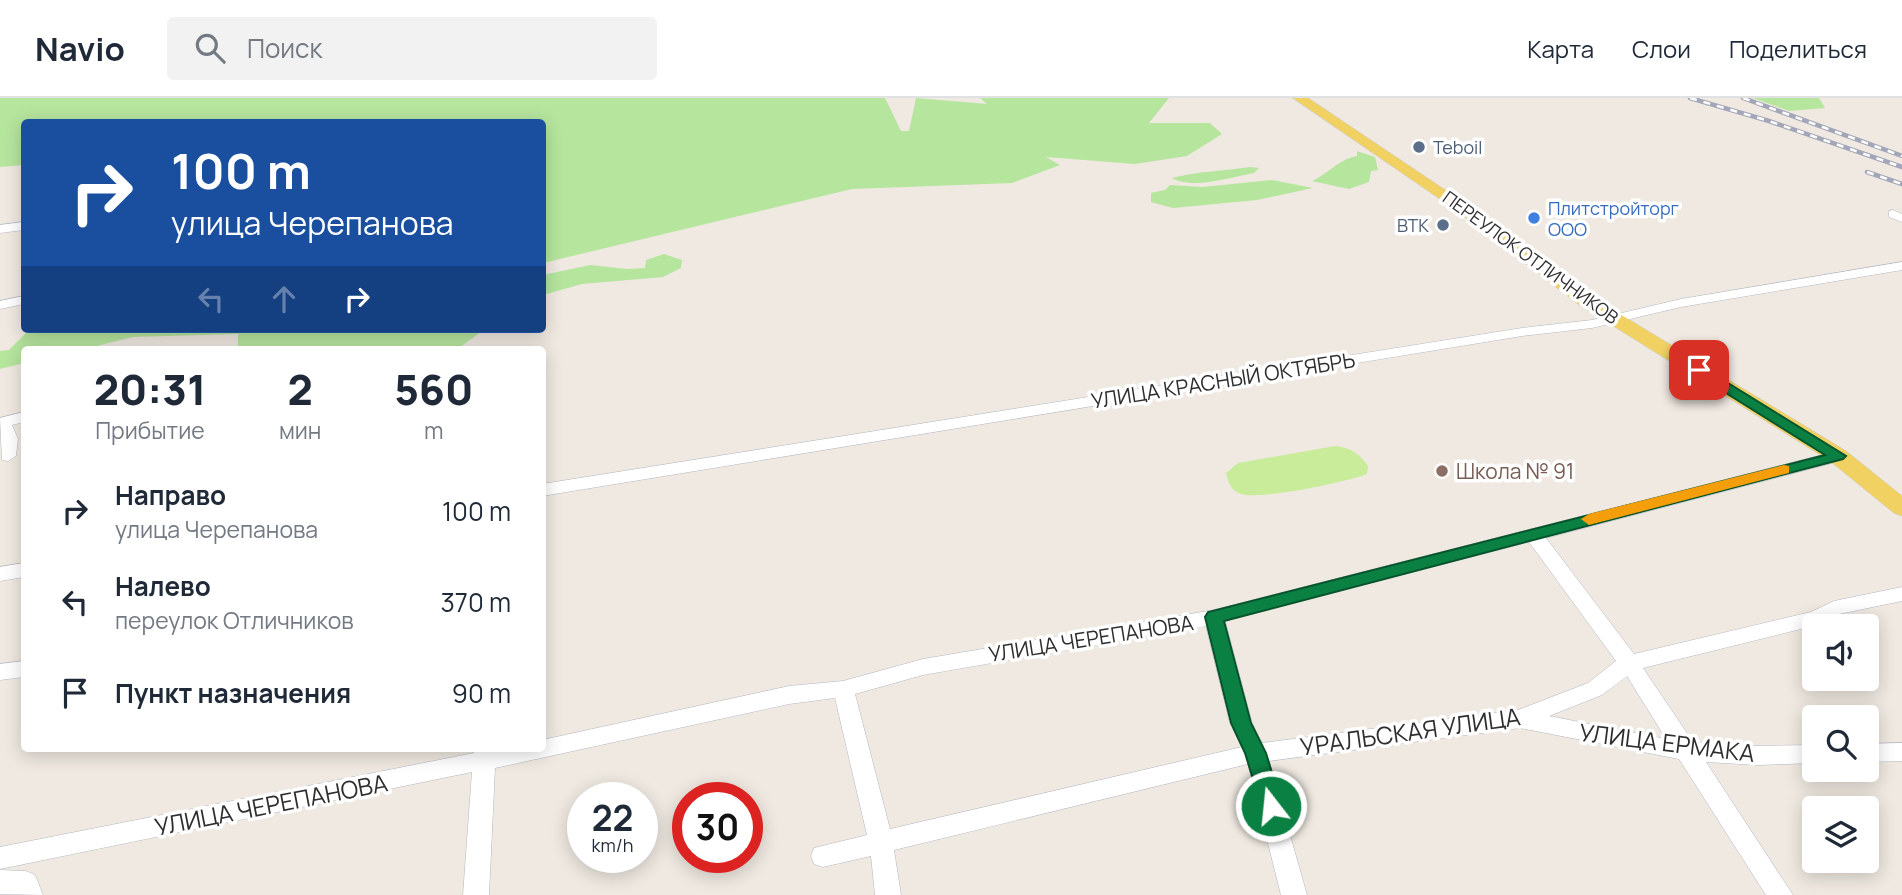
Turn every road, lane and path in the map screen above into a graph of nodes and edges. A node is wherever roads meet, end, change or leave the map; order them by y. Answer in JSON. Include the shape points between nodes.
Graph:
{"nodes":[{"id":1,"x":1299,"y":98,"type":"edge"},
{"id":2,"x":21,"y":226,"type":"edge"},
{"id":3,"x":0,"y":229,"type":"edge"},
{"id":4,"x":1902,"y":267,"type":"edge"},
{"id":5,"x":21,"y":301,"type":"edge"},
{"id":6,"x":0,"y":305,"type":"edge"},
{"id":7,"x":1613,"y":318,"type":"junction"},
{"id":8,"x":21,"y":418,"type":"edge"},
{"id":9,"x":1,"y":423,"type":"edge"},
{"id":10,"x":8,"y":456,"type":"dead end"},
{"id":11,"x":1838,"y":456,"type":"junction"},
{"id":12,"x":546,"y":489,"type":"edge"},
{"id":13,"x":1902,"y":508,"type":"edge"},
{"id":14,"x":1533,"y":534,"type":"junction"},
{"id":15,"x":21,"y":570,"type":"edge"},
{"id":16,"x":0,"y":574,"type":"edge"},
{"id":17,"x":1902,"y":594,"type":"edge"},
{"id":18,"x":1214,"y":617,"type":"junction"},
{"id":19,"x":1629,"y":663,"type":"junction"},
{"id":20,"x":21,"y":669,"type":"edge"},
{"id":21,"x":0,"y":672,"type":"edge"},
{"id":22,"x":843,"y":689,"type":"junction"},
{"id":23,"x":1520,"y":719,"type":"junction"},
{"id":24,"x":546,"y":748,"type":"edge"},
{"id":25,"x":1685,"y":750,"type":"junction"},
{"id":26,"x":513,"y":752,"type":"edge"},
{"id":27,"x":1902,"y":752,"type":"edge"},
{"id":28,"x":1255,"y":753,"type":"junction"},
{"id":29,"x":1879,"y":753,"type":"edge"},
{"id":30,"x":1802,"y":754,"type":"edge"},
{"id":31,"x":484,"y":755,"type":"edge"},
{"id":32,"x":881,"y":843,"type":"junction"},
{"id":33,"x":823,"y":856,"type":"dead end"},
{"id":34,"x":0,"y":859,"type":"edge"},
{"id":35,"x":0,"y":882,"type":"edge"},
{"id":36,"x":30,"y":895,"type":"edge"},
{"id":37,"x":476,"y":895,"type":"edge"},
{"id":38,"x":888,"y":895,"type":"edge"},
{"id":39,"x":1294,"y":895,"type":"edge"},
{"id":40,"x":1780,"y":895,"type":"edge"}],
"edges":[{"from":1,"to":7,"type":"main road","name":"ПЕРЕУЛОК ОТЛИЧНИКОВ","via":[[1461,207]]},
{"from":2,"to":3,"type":"street"},
{"from":4,"to":7,"type":"street","name":"УЛИЦА КРАСНЫЙ ОКТЯБРЬ"},
{"from":5,"to":6,"type":"street"},
{"from":7,"to":11,"type":"main road","name":"ПЕРЕУЛОК ОТЛИЧНИКОВ"},
{"from":7,"to":12,"type":"street","name":"УЛИЦА КРАСНЫЙ ОКТЯБРЬ"},
{"from":8,"to":9,"type":"street"},
{"from":9,"to":10,"type":"street","via":[[10,439]]},
{"from":11,"to":13,"type":"main road","name":"ПЕРЕУЛОК ОТЛИЧНИКОВ"},
{"from":11,"to":14,"type":"street","name":"УЛИЦА ЧЕРЕПАНОВА"},
{"from":14,"to":18,"type":"street","name":"УЛИЦА ЧЕРЕПАНОВА"},
{"from":14,"to":19,"type":"street"},
{"from":15,"to":16,"type":"street"},
{"from":17,"to":19,"type":"street","name":"УРАЛЬСКАЯ УЛИЦА"},
{"from":18,"to":22,"type":"street","name":"УЛИЦА ЧЕРЕПАНОВА","via":[[923,667]]},
{"from":18,"to":28,"type":"street","via":[[1241,723]]},
{"from":19,"to":23,"type":"street","name":"УРАЛЬСКАЯ УЛИЦА","via":[[1595,689]]},
{"from":19,"to":25,"type":"street"},
{"from":20,"to":21,"type":"street"},
{"from":22,"to":24,"type":"street","name":"УЛИЦА ЧЕРЕПАНОВА","via":[[789,695]]},
{"from":22,"to":32,"type":"street"},
{"from":23,"to":25,"type":"street","name":"УЛИЦА ЕРМАКА"},
{"from":23,"to":28,"type":"street","name":"УРАЛЬСКАЯ УЛИЦА"},
{"from":25,"to":30,"type":"street","name":"УЛИЦА ЕРМАКА"},
{"from":25,"to":40,"type":"street"},
{"from":26,"to":31,"type":"street","name":"УЛИЦА ЧЕРЕПАНОВА"},
{"from":27,"to":29,"type":"street"},
{"from":28,"to":32,"type":"street","name":"УРАЛЬСКАЯ УЛИЦА"},
{"from":28,"to":39,"type":"street"},
{"from":31,"to":34,"type":"street","name":"УЛИЦА ЧЕРЕПАНОВА"},
{"from":31,"to":37,"type":"street"},
{"from":32,"to":33,"type":"street","name":"УРАЛЬСКАЯ УЛИЦА"},
{"from":32,"to":38,"type":"street"},
{"from":35,"to":36,"type":"street","via":[[26,883]]}]}
